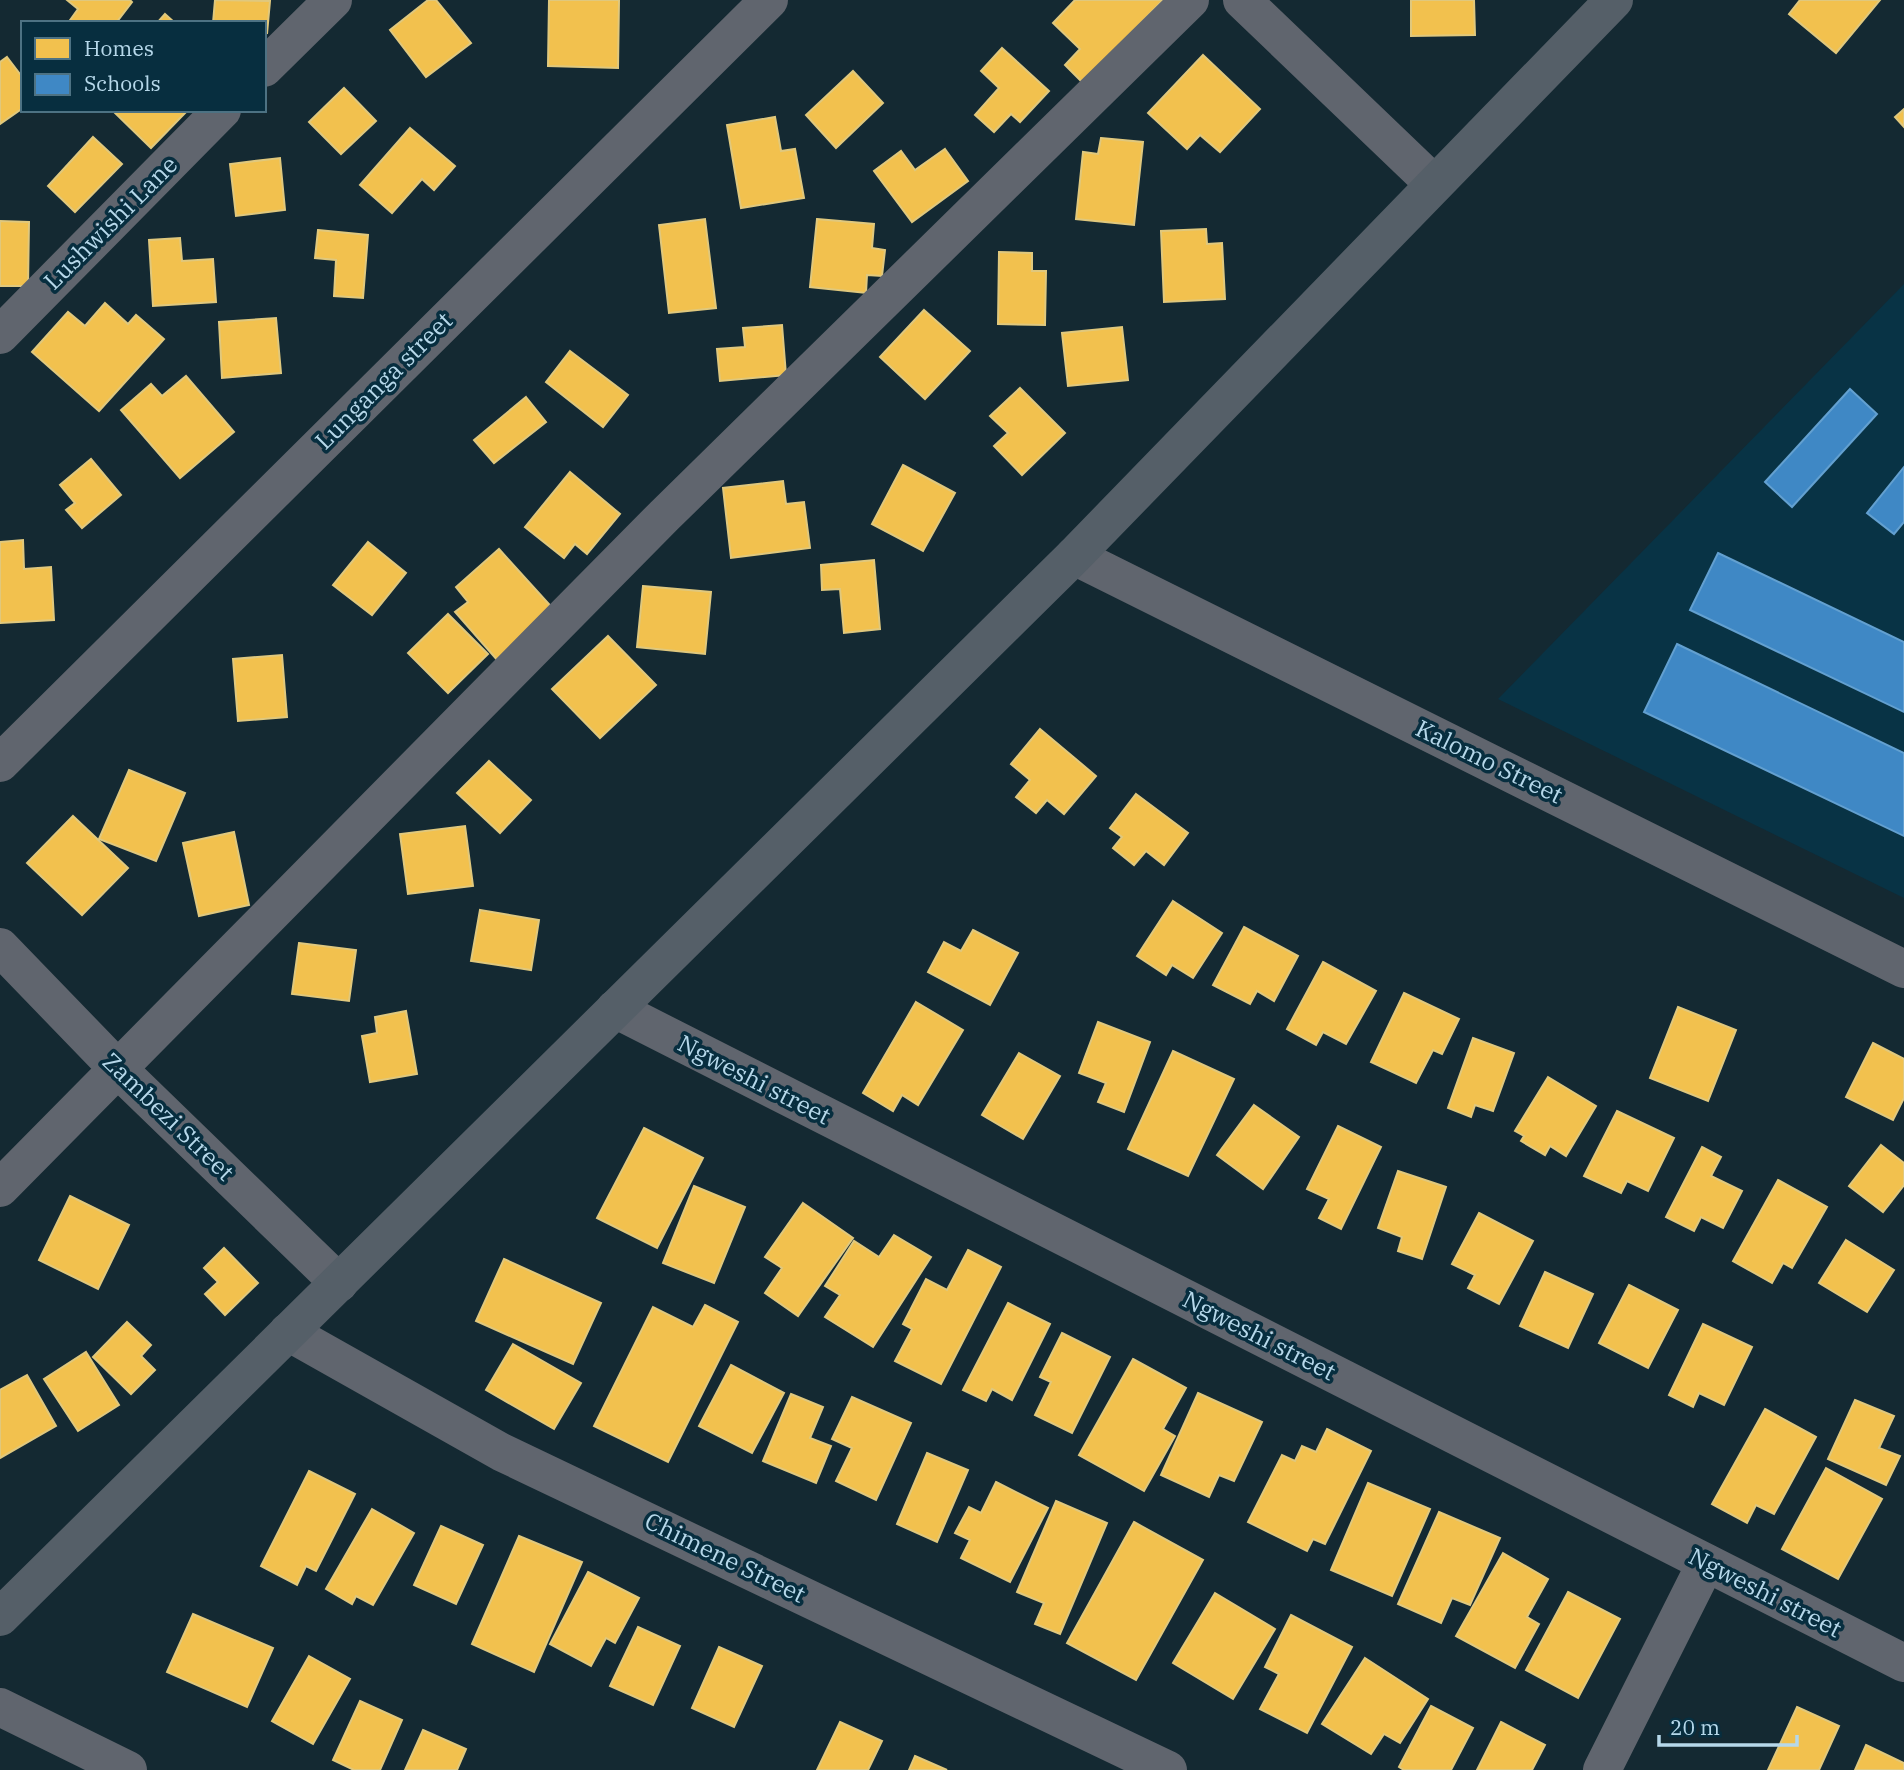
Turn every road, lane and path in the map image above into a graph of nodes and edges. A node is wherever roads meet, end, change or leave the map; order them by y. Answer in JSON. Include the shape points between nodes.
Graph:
{"nodes":[{"id":1,"x":333,"y":0,"type":"edge"},
{"id":2,"x":769,"y":0,"type":"edge"},
{"id":3,"x":1191,"y":0,"type":"edge"},
{"id":4,"x":1242,"y":0,"type":"edge"},
{"id":5,"x":1614,"y":0,"type":"edge"},
{"id":6,"x":266,"y":66,"type":"edge"},
{"id":7,"x":220,"y":112,"type":"edge"},
{"id":8,"x":1433,"y":183,"type":"junction"},
{"id":9,"x":0,"y":335,"type":"edge"},
{"id":10,"x":1074,"y":556,"type":"junction"},
{"id":11,"x":0,"y":763,"type":"edge"},
{"id":12,"x":0,"y":947,"type":"edge"},
{"id":13,"x":1904,"y":969,"type":"edge"},
{"id":14,"x":615,"y":1009,"type":"junction"},
{"id":15,"x":118,"y":1069,"type":"junction"},
{"id":16,"x":0,"y":1188,"type":"edge"},
{"id":17,"x":339,"y":1283,"type":"junction"},
{"id":18,"x":288,"y":1332,"type":"junction"},
{"id":19,"x":1706,"y":1563,"type":"junction"},
{"id":20,"x":0,"y":1617,"type":"edge"},
{"id":21,"x":1904,"y":1663,"type":"edge"},
{"id":22,"x":0,"y":1707,"type":"edge"},
{"id":23,"x":128,"y":1770,"type":"edge"},
{"id":24,"x":1168,"y":1770,"type":"edge"},
{"id":25,"x":1602,"y":1770,"type":"edge"}],
"edges":[{"from":1,"to":6,"type":"street"},
{"from":2,"to":11,"type":"street","name":"Lunganga street"},
{"from":3,"to":15,"type":"street","via":[[664,516]]},
{"from":4,"to":8,"type":"street"},
{"from":5,"to":8,"type":"street"},
{"from":7,"to":9,"type":"street","name":"Lushwishi Lane"},
{"from":8,"to":10,"type":"street"},
{"from":10,"to":13,"type":"street","name":"Kalomo Street"},
{"from":10,"to":14,"type":"street"},
{"from":12,"to":15,"type":"street","name":"Zambezi Street"},
{"from":14,"to":17,"type":"street"},
{"from":14,"to":19,"type":"street","name":"Ngweshi street"},
{"from":15,"to":16,"type":"street"},
{"from":15,"to":17,"type":"street","name":"Zambezi Street"},
{"from":17,"to":18,"type":"street"},
{"from":18,"to":20,"type":"street"},
{"from":18,"to":24,"type":"street","name":"Chimene Street","via":[[501,1452]]},
{"from":19,"to":21,"type":"street","name":"Ngweshi street"},
{"from":19,"to":25,"type":"street"},
{"from":22,"to":23,"type":"street"}]}
